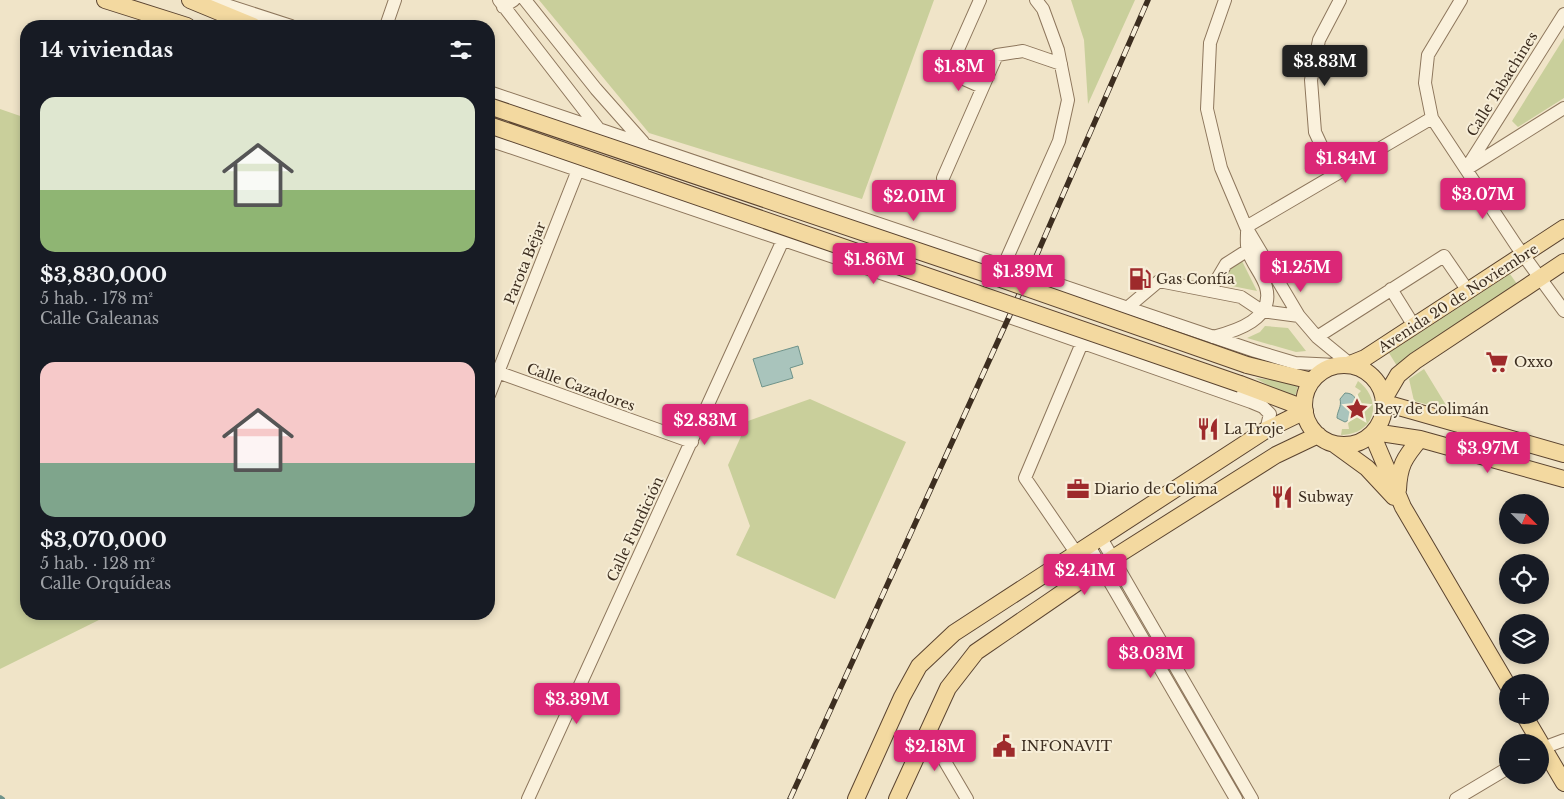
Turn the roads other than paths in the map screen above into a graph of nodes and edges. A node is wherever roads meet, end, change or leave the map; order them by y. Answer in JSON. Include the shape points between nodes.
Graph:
{"nodes":[{"id":1,"x":105,"y":0,"type":"edge"},
{"id":2,"x":190,"y":0,"type":"edge"},
{"id":3,"x":211,"y":0,"type":"edge"},
{"id":4,"x":395,"y":0,"type":"edge"},
{"id":5,"x":514,"y":0,"type":"edge"},
{"id":6,"x":525,"y":0,"type":"edge"},
{"id":7,"x":980,"y":0,"type":"edge"},
{"id":8,"x":1036,"y":0,"type":"edge"},
{"id":9,"x":1225,"y":0,"type":"edge"},
{"id":10,"x":1340,"y":0,"type":"edge"},
{"id":11,"x":1461,"y":0,"type":"edge"},
{"id":12,"x":501,"y":4,"type":"edge"},
{"id":13,"x":1564,"y":14,"type":"edge"},
{"id":14,"x":156,"y":20,"type":"edge"},
{"id":15,"x":238,"y":20,"type":"edge"},
{"id":16,"x":273,"y":20,"type":"edge"},
{"id":17,"x":388,"y":20,"type":"edge"},
{"id":18,"x":1061,"y":64,"type":"junction"},
{"id":19,"x":982,"y":87,"type":"junction"},
{"id":20,"x":495,"y":94,"type":"edge"},
{"id":21,"x":495,"y":108,"type":"edge"},
{"id":22,"x":1564,"y":108,"type":"edge"},
{"id":23,"x":1432,"y":118,"type":"junction"},
{"id":24,"x":495,"y":127,"type":"edge"},
{"id":25,"x":598,"y":128,"type":"junction"},
{"id":26,"x":495,"y":142,"type":"edge"},
{"id":27,"x":645,"y":144,"type":"junction"},
{"id":28,"x":1466,"y":169,"type":"junction"},
{"id":29,"x":578,"y":170,"type":"junction"},
{"id":30,"x":1335,"y":175,"type":"junction"},
{"id":31,"x":943,"y":178,"type":"dead end"},
{"id":32,"x":1246,"y":227,"type":"junction"},
{"id":33,"x":1564,"y":228,"type":"edge"},
{"id":34,"x":783,"y":240,"type":"junction"},
{"id":35,"x":1248,"y":250,"type":"junction"},
{"id":36,"x":1523,"y":256,"type":"junction"},
{"id":37,"x":1564,"y":262,"type":"edge"},
{"id":38,"x":1007,"y":268,"type":"junction"},
{"id":39,"x":1541,"y":277,"type":"junction"},
{"id":40,"x":1060,"y":285,"type":"junction"},
{"id":41,"x":1391,"y":289,"type":"junction"},
{"id":42,"x":1210,"y":290,"type":"junction"},
{"id":43,"x":1468,"y":291,"type":"junction"},
{"id":44,"x":1127,"y":308,"type":"junction"},
{"id":45,"x":1262,"y":311,"type":"junction"},
{"id":46,"x":1564,"y":311,"type":"edge"},
{"id":47,"x":995,"y":312,"type":"junction"},
{"id":48,"x":1299,"y":316,"type":"junction"},
{"id":49,"x":1414,"y":326,"type":"junction"},
{"id":50,"x":1041,"y":329,"type":"junction"},
{"id":51,"x":1213,"y":337,"type":"junction"},
{"id":52,"x":1316,"y":337,"type":"junction"},
{"id":53,"x":1082,"y":343,"type":"junction"},
{"id":54,"x":1343,"y":364,"type":"junction"},
{"id":55,"x":495,"y":366,"type":"edge"},
{"id":56,"x":495,"y":372,"type":"edge"},
{"id":57,"x":1312,"y":381,"type":"junction"},
{"id":58,"x":1384,"y":401,"type":"junction"},
{"id":59,"x":1304,"y":409,"type":"junction"},
{"id":60,"x":1266,"y":430,"type":"junction"},
{"id":61,"x":1373,"y":433,"type":"junction"},
{"id":62,"x":1318,"y":435,"type":"junction"},
{"id":63,"x":1420,"y":439,"type":"junction"},
{"id":64,"x":692,"y":442,"type":"junction"},
{"id":65,"x":1334,"y":444,"type":"junction"},
{"id":66,"x":1564,"y":454,"type":"edge"},
{"id":67,"x":1564,"y":479,"type":"edge"},
{"id":68,"x":1400,"y":501,"type":"junction"},
{"id":69,"x":1089,"y":546,"type":"junction"},
{"id":70,"x":1107,"y":562,"type":"junction"},
{"id":71,"x":1501,"y":674,"type":"edge"},
{"id":72,"x":927,"y":731,"type":"junction"},
{"id":73,"x":1564,"y":740,"type":"edge"},
{"id":74,"x":1549,"y":745,"type":"edge"},
{"id":75,"x":1549,"y":759,"type":"edge"},
{"id":76,"x":1499,"y":773,"type":"edge"},
{"id":77,"x":1564,"y":783,"type":"edge"},
{"id":78,"x":528,"y":799,"type":"edge"},
{"id":79,"x":856,"y":799,"type":"edge"},
{"id":80,"x":897,"y":799,"type":"edge"},
{"id":81,"x":966,"y":799,"type":"edge"},
{"id":82,"x":1236,"y":799,"type":"edge"},
{"id":83,"x":1252,"y":799,"type":"edge"},
{"id":84,"x":1456,"y":799,"type":"edge"}],
"edges":[{"from":1,"to":14,"type":"main road"},
{"from":2,"to":15,"type":"main road"},
{"from":3,"to":16,"type":"street"},
{"from":4,"to":17,"type":"street"},
{"from":5,"to":12,"type":"street"},
{"from":6,"to":27,"type":"street"},
{"from":7,"to":19,"type":"street","via":[[948,72]]},
{"from":8,"to":18,"type":"street","via":[[1043,10]]},
{"from":9,"to":32,"type":"street","via":[[1210,44],[1207,109],[1220,168]]},
{"from":10,"to":30,"type":"street","via":[[1319,40],[1311,80],[1315,132]]},
{"from":11,"to":23,"type":"street","via":[[1428,55],[1425,83]]},
{"from":12,"to":25,"type":"street"},
{"from":13,"to":28,"type":"street","name":"Calle Tabachines"},
{"from":18,"to":19,"type":"street","via":[[1023,51],[997,55]]},
{"from":18,"to":38,"type":"street","via":[[1068,100],[1059,141]]},
{"from":19,"to":31,"type":"street"},
{"from":20,"to":25,"type":"street"},
{"from":21,"to":57,"type":"main road","bridge":true,"via":[[1247,365]]},
{"from":22,"to":28,"type":"street"},
{"from":23,"to":28,"type":"street"},
{"from":23,"to":30,"type":"street"},
{"from":24,"to":59,"type":"main road","bridge":true,"via":[[1240,384]]},
{"from":25,"to":27,"type":"street"},
{"from":26,"to":29,"type":"street"},
{"from":27,"to":38,"type":"street"},
{"from":28,"to":36,"type":"street"},
{"from":29,"to":34,"type":"street"},
{"from":29,"to":55,"type":"street","name":"Parota Béjar"},
{"from":30,"to":32,"type":"street"},
{"from":32,"to":35,"type":"street"},
{"from":32,"to":48,"type":"street"},
{"from":33,"to":36,"type":"main road","name":"Avenida 20 de Noviembre"},
{"from":34,"to":47,"type":"street"},
{"from":34,"to":64,"type":"street","name":"Calle Fundición"},
{"from":35,"to":42,"type":"street","via":[[1226,264]]},
{"from":35,"to":45,"type":"street","via":[[1266,287],[1267,299]]},
{"from":36,"to":39,"type":"street"},
{"from":36,"to":43,"type":"main road","name":"Avenida 20 de Noviembre"},
{"from":37,"to":39,"type":"main road","name":"Avenida 20 de Noviembre"},
{"from":38,"to":40,"type":"street"},
{"from":38,"to":47,"type":"street","via":[[1015,281],[1010,300]]},
{"from":39,"to":46,"type":"street"},
{"from":39,"to":58,"type":"main road","name":"Avenida 20 de Noviembre","via":[[1415,361],[1398,375]]},
{"from":40,"to":44,"type":"street"},
{"from":40,"to":50,"type":"street","via":[[1047,289],[1033,308]]},
{"from":41,"to":43,"type":"street","via":[[1444,256]]},
{"from":41,"to":49,"type":"street"},
{"from":41,"to":52,"type":"street"},
{"from":42,"to":44,"type":"street","via":[[1159,281]]},
{"from":42,"to":45,"type":"street","via":[[1241,297]]},
{"from":43,"to":49,"type":"main road","name":"Avenida 20 de Noviembre"},
{"from":44,"to":51,"type":"street"},
{"from":45,"to":48,"type":"street"},
{"from":45,"to":51,"type":"street","via":[[1241,329]]},
{"from":47,"to":50,"type":"street"},
{"from":48,"to":52,"type":"street"},
{"from":49,"to":54,"type":"main road","name":"Avenida 20 de Noviembre","via":[[1365,358]]},
{"from":50,"to":53,"type":"street"},
{"from":51,"to":54,"type":"street","via":[[1295,363]]},
{"from":52,"to":54,"type":"street"},
{"from":53,"to":60,"type":"street","via":[[1263,406],[1270,414]]},
{"from":53,"to":69,"type":"street","via":[[1025,478]]},
{"from":54,"to":57,"type":"main road","via":[[1327,368]]},
{"from":54,"to":58,"type":"main road","via":[[1371,374]]},
{"from":56,"to":64,"type":"street","name":"Calle Cazadores"},
{"from":57,"to":59,"type":"main road"},
{"from":58,"to":61,"type":"main road","via":[[1382,418]]},
{"from":58,"to":66,"type":"main road"},
{"from":59,"to":60,"type":"main road"},
{"from":59,"to":62,"type":"main road"},
{"from":60,"to":69,"type":"main road"},
{"from":61,"to":63,"type":"main road"},
{"from":61,"to":65,"type":"main road","via":[[1350,445]]},
{"from":61,"to":68,"type":"main road"},
{"from":62,"to":65,"type":"main road"},
{"from":62,"to":70,"type":"main road","via":[[1276,455]]},
{"from":63,"to":67,"type":"main road"},
{"from":63,"to":68,"type":"main road","via":[[1399,471]]},
{"from":64,"to":78,"type":"street","name":"Calle Fundición"},
{"from":65,"to":68,"type":"main road","via":[[1366,468]]},
{"from":68,"to":71,"type":"main road"},
{"from":69,"to":70,"type":"street"},
{"from":69,"to":79,"type":"main road","via":[[954,633],[919,666],[902,696]]},
{"from":70,"to":72,"type":"main road","via":[[976,652],[948,688]]},
{"from":70,"to":82,"type":"street"},
{"from":70,"to":83,"type":"street"},
{"from":72,"to":80,"type":"main road"},
{"from":72,"to":81,"type":"street"},
{"from":73,"to":74,"type":"street"},
{"from":75,"to":77,"type":"main road"},
{"from":76,"to":84,"type":"street"}]}
